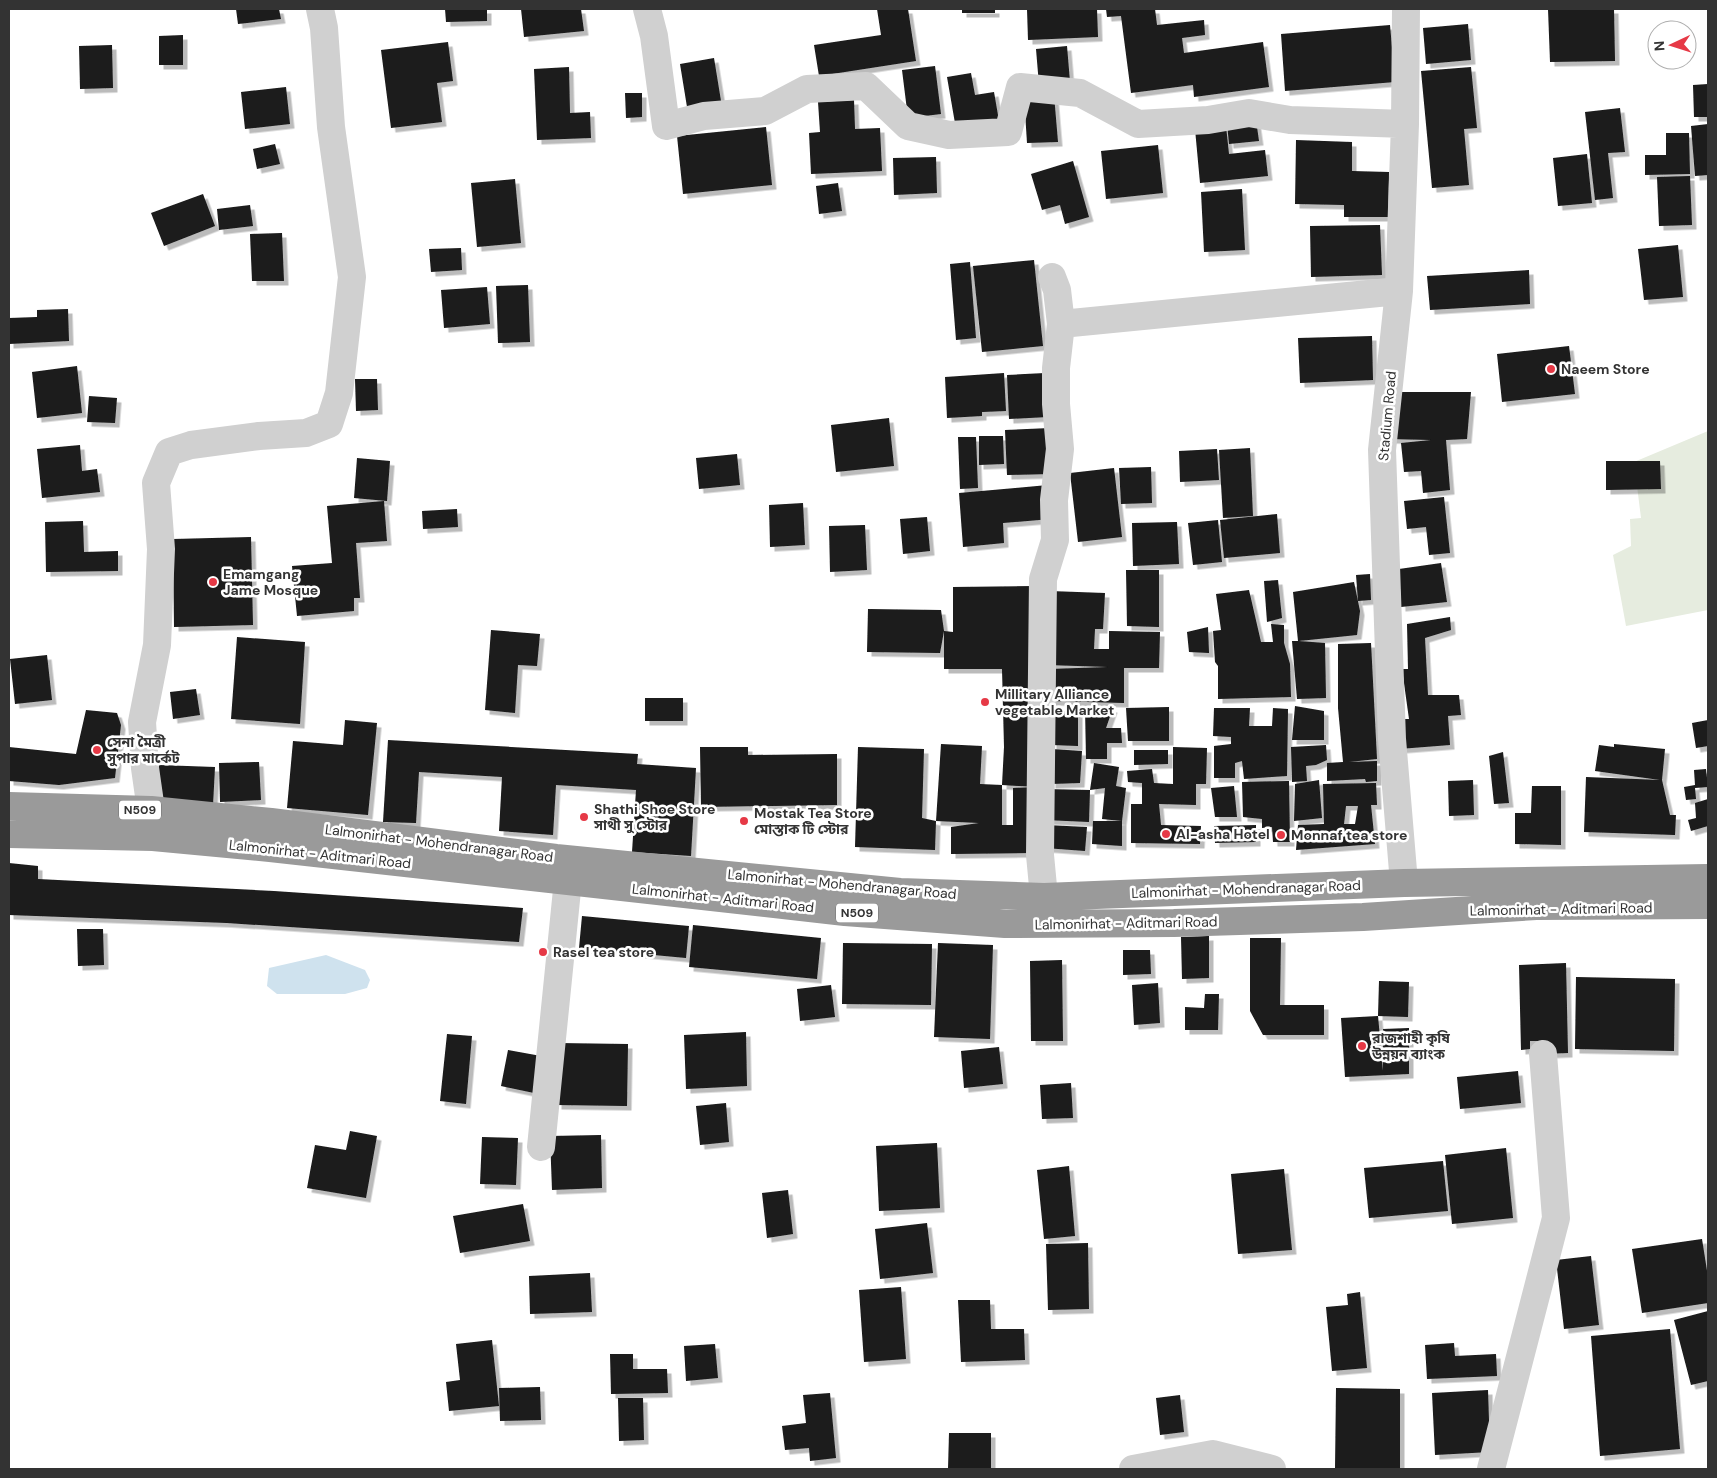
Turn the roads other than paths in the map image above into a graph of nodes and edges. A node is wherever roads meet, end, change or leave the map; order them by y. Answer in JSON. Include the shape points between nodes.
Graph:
{"nodes":[{"id":1,"x":320,"y":9,"type":"edge"},
{"id":2,"x":647,"y":9,"type":"edge"},
{"id":3,"x":1406,"y":9,"type":"edge"},
{"id":4,"x":1405,"y":124,"type":"junction"},
{"id":5,"x":1052,"y":278,"type":"dead end"},
{"id":6,"x":1399,"y":291,"type":"junction"},
{"id":7,"x":1061,"y":324,"type":"junction"},
{"id":8,"x":9,"y":806,"type":"edge"},
{"id":9,"x":151,"y":810,"type":"junction"},
{"id":10,"x":9,"y":834,"type":"edge"},
{"id":11,"x":1708,"y":878,"type":"edge"},
{"id":12,"x":568,"y":880,"type":"junction"},
{"id":13,"x":1404,"y":883,"type":"junction"},
{"id":14,"x":1044,"y":897,"type":"junction"},
{"id":15,"x":1708,"y":905,"type":"edge"},
{"id":16,"x":1543,"y":1054,"type":"dead end"},
{"id":17,"x":541,"y":1148,"type":"dead end"},
{"id":18,"x":1214,"y":1462,"type":"edge"},
{"id":19,"x":1133,"y":1469,"type":"edge"},
{"id":20,"x":1272,"y":1469,"type":"edge"},
{"id":21,"x":1491,"y":1469,"type":"edge"}],
"edges":[{"from":1,"to":9,"type":"street","via":[[331,127],[352,277],[339,393],[329,424],[306,433],[192,445],[168,452],[156,483],[161,549],[157,645],[142,722]]},
{"from":2,"to":4,"type":"street","via":[[654,36],[666,126],[704,116],[765,111],[807,89],[866,86],[908,126],[950,135],[1008,132],[1020,87],[1080,93],[1138,124],[1208,120],[1249,113],[1290,120]]},
{"from":3,"to":4,"type":"street","name":"Stadium Road"},
{"from":4,"to":6,"type":"street","name":"Stadium Road"},
{"from":5,"to":7,"type":"street","via":[[1057,290]]},
{"from":6,"to":7,"type":"street"},
{"from":6,"to":13,"type":"street","name":"Stadium Road","via":[[1382,450],[1392,740]]},
{"from":7,"to":14,"type":"street","via":[[1056,368],[1060,449],[1054,500],[1055,540],[1043,579],[1040,855]]},
{"from":8,"to":9,"type":"highway","name":"Lalmonirhat - Mohendranagar Road","number":"N509"},
{"from":9,"to":14,"type":"highway","name":"Lalmonirhat - Mohendranagar Road","number":"N509","via":[[556,858],[900,892]]},
{"from":10,"to":12,"type":"highway","name":"Lalmonirhat - Aditmari Road","number":"N509","via":[[153,837]]},
{"from":11,"to":13,"type":"highway","name":"Lalmonirhat - Mohendranagar Road","number":"N509"},
{"from":12,"to":15,"type":"highway","name":"Lalmonirhat - Aditmari Road","number":"N509","via":[[846,912],[1005,924],[1363,917],[1536,906]]},
{"from":12,"to":17,"type":"street"},
{"from":13,"to":14,"type":"highway","name":"Lalmonirhat - Mohendranagar Road","number":"N509"},
{"from":16,"to":21,"type":"street","via":[[1556,1218]]},
{"from":18,"to":19,"type":"street"},
{"from":18,"to":20,"type":"street"}]}
